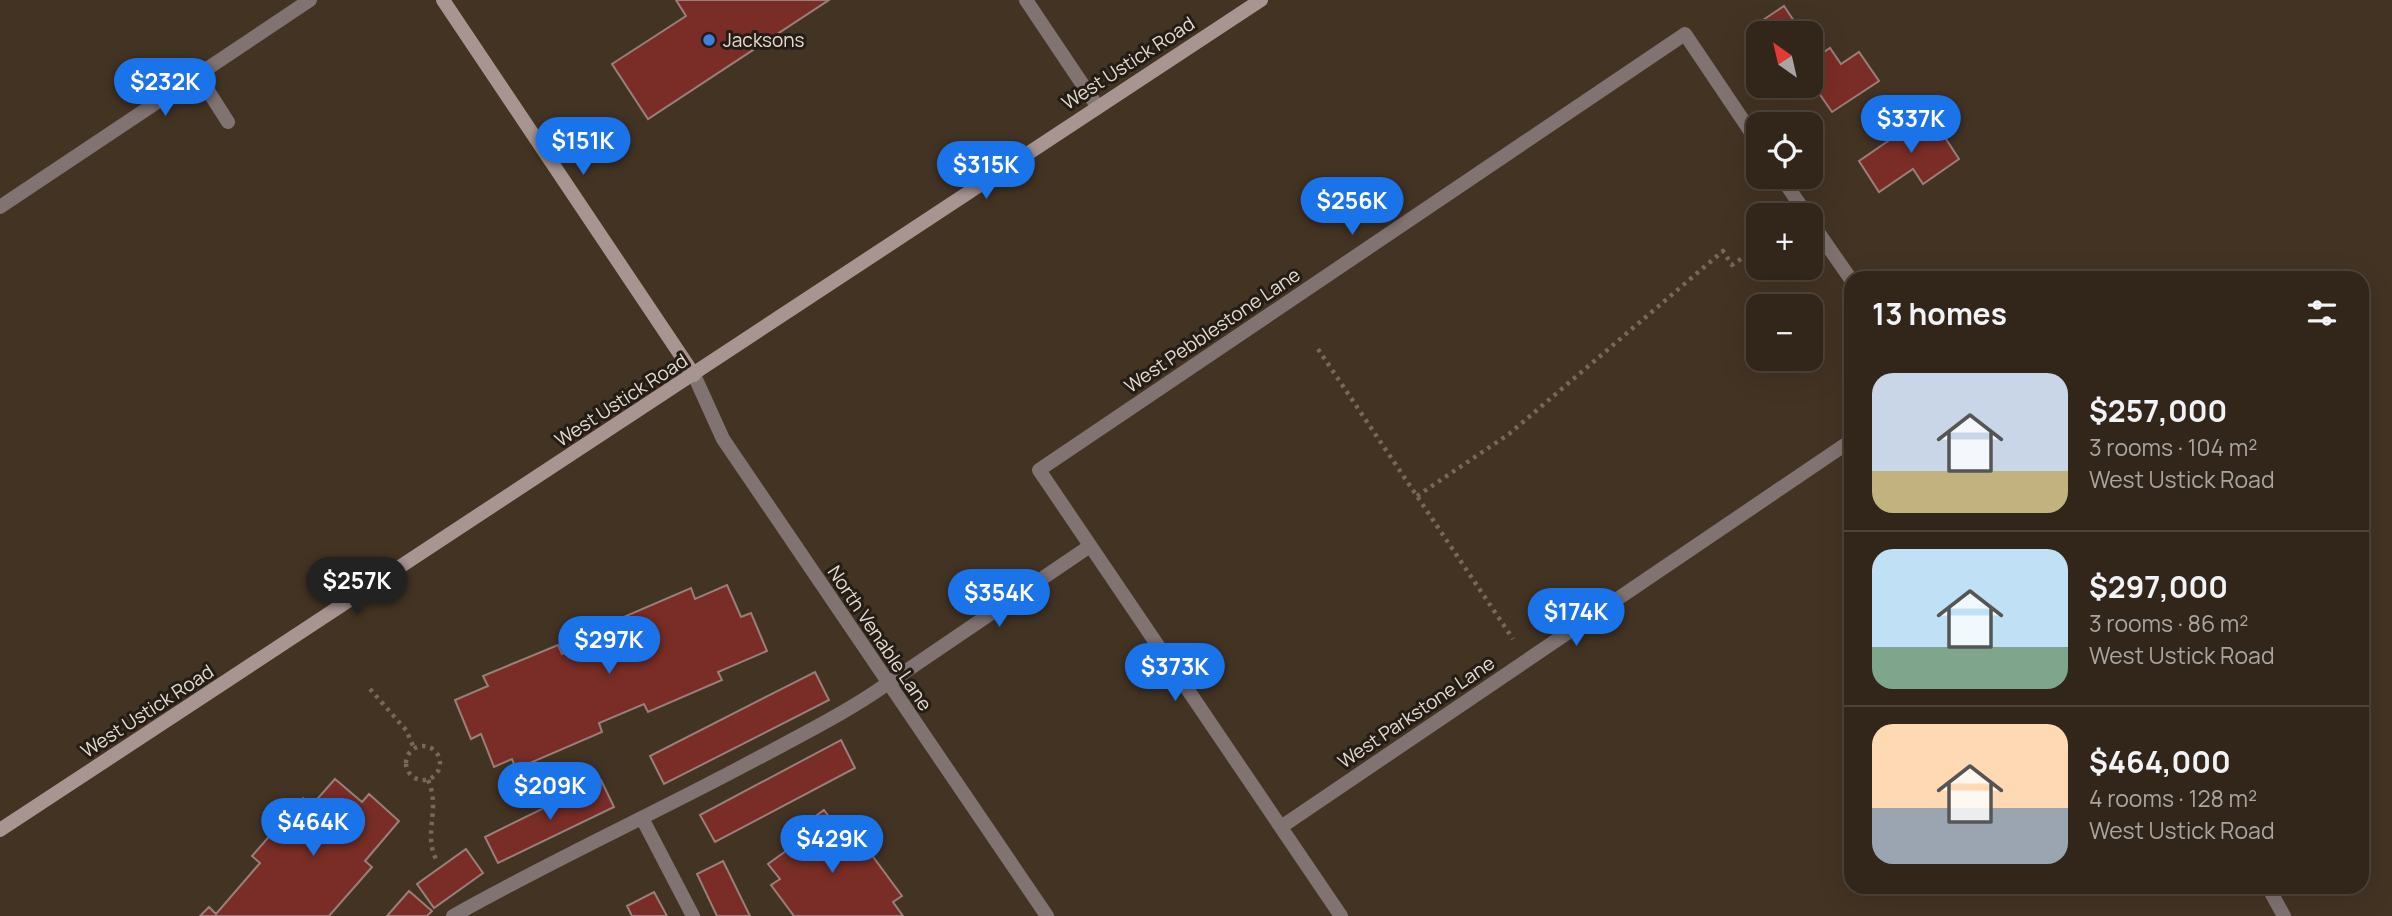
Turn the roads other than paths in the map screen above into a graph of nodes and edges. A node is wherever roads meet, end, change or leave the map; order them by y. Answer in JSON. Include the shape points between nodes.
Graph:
{"nodes":[{"id":1,"x":310,"y":0,"type":"edge"},
{"id":2,"x":443,"y":0,"type":"edge"},
{"id":3,"x":1026,"y":0,"type":"edge"},
{"id":4,"x":1261,"y":0,"type":"edge"},
{"id":5,"x":198,"y":75,"type":"junction"},
{"id":6,"x":1097,"y":106,"type":"junction"},
{"id":7,"x":228,"y":122,"type":"dead end"},
{"id":8,"x":1746,"y":125,"type":"edge"},
{"id":9,"x":0,"y":207,"type":"edge"},
{"id":10,"x":1823,"y":239,"type":"edge"},
{"id":11,"x":1845,"y":271,"type":"edge"},
{"id":12,"x":694,"y":375,"type":"junction"},
{"id":13,"x":1844,"y":445,"type":"edge"},
{"id":14,"x":1090,"y":546,"type":"junction"},
{"id":15,"x":887,"y":684,"type":"junction"},
{"id":16,"x":643,"y":820,"type":"junction"},
{"id":17,"x":1280,"y":827,"type":"junction"},
{"id":18,"x":0,"y":830,"type":"edge"},
{"id":19,"x":2270,"y":894,"type":"edge"},
{"id":20,"x":2276,"y":913,"type":"edge"},
{"id":21,"x":453,"y":916,"type":"edge"},
{"id":22,"x":694,"y":916,"type":"edge"},
{"id":23,"x":1046,"y":916,"type":"edge"},
{"id":24,"x":1340,"y":916,"type":"edge"}],
"edges":[{"from":1,"to":5,"type":"street"},
{"from":2,"to":12,"type":"main road"},
{"from":3,"to":6,"type":"street"},
{"from":4,"to":6,"type":"main road","name":"West Ustick Road"},
{"from":5,"to":7,"type":"street"},
{"from":5,"to":9,"type":"street"},
{"from":6,"to":12,"type":"main road","name":"West Ustick Road"},
{"from":8,"to":14,"type":"street","name":"West Pebblestone Lane","via":[[1685,34],[1039,470]]},
{"from":10,"to":11,"type":"street"},
{"from":12,"to":15,"type":"street","name":"North Venable Lane","via":[[723,439]]},
{"from":12,"to":18,"type":"main road","name":"West Ustick Road"},
{"from":13,"to":17,"type":"street","name":"West Parkstone Lane"},
{"from":14,"to":15,"type":"street"},
{"from":14,"to":17,"type":"street"},
{"from":15,"to":16,"type":"street","via":[[854,707]]},
{"from":15,"to":23,"type":"street","name":"North Venable Lane"},
{"from":16,"to":21,"type":"street"},
{"from":16,"to":22,"type":"street"},
{"from":17,"to":24,"type":"street"},
{"from":19,"to":20,"type":"street"}]}
